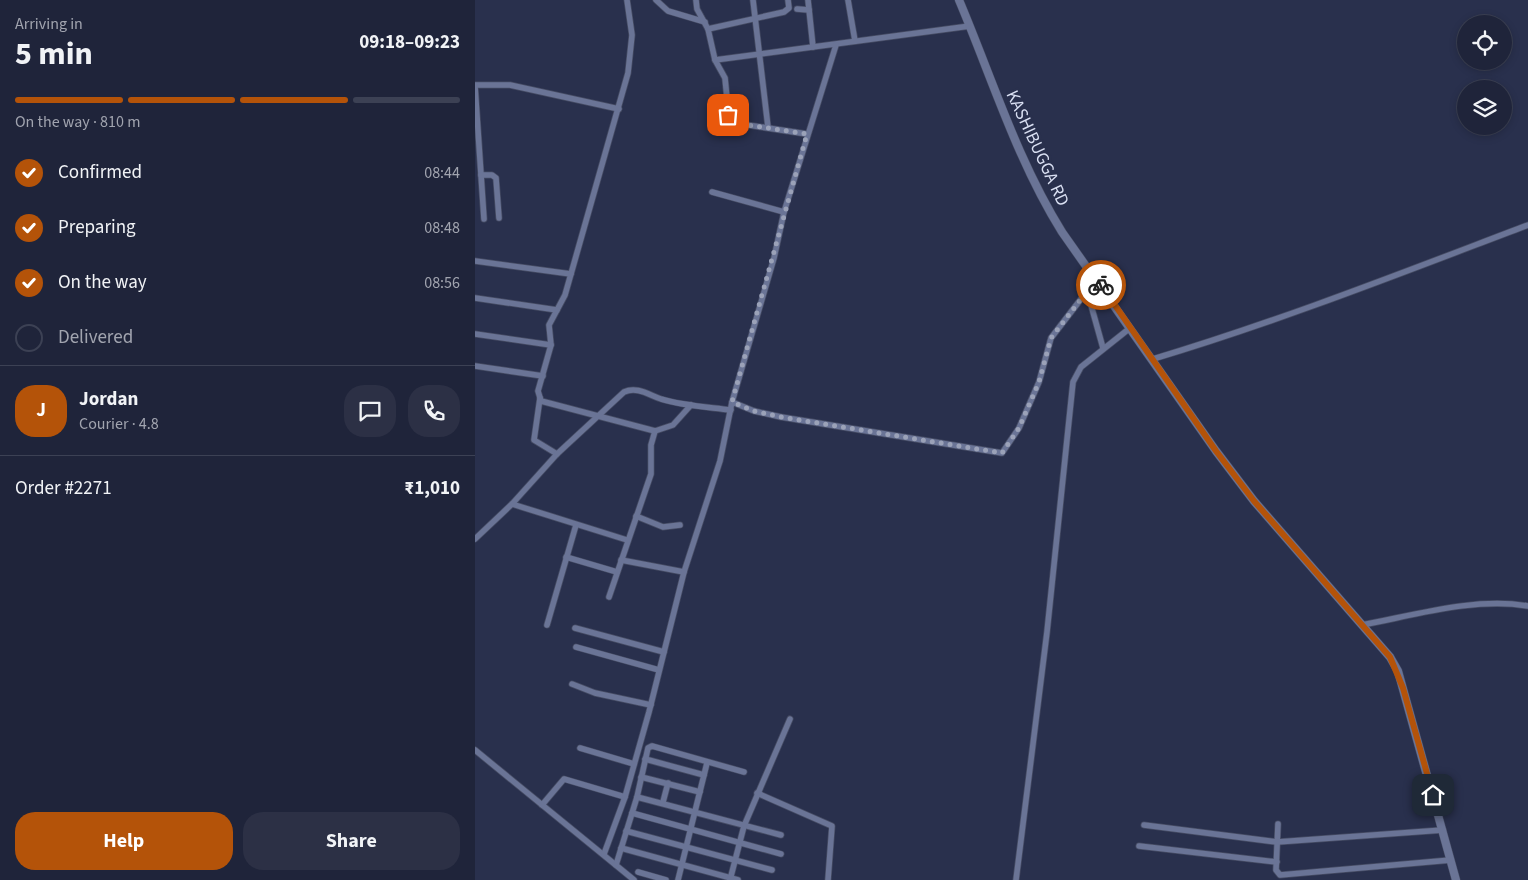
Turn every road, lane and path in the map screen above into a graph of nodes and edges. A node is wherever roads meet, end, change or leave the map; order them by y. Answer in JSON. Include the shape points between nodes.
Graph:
{"nodes":[{"id":1,"x":627,"y":0,"type":"edge"},
{"id":2,"x":656,"y":0,"type":"edge"},
{"id":3,"x":697,"y":0,"type":"edge"},
{"id":4,"x":753,"y":0,"type":"edge"},
{"id":5,"x":788,"y":0,"type":"edge"},
{"id":6,"x":808,"y":0,"type":"edge"},
{"id":7,"x":848,"y":0,"type":"edge"},
{"id":8,"x":959,"y":0,"type":"edge"},
{"id":9,"x":797,"y":9,"type":"dead end"},
{"id":10,"x":809,"y":10,"type":"junction"},
{"id":11,"x":756,"y":18,"type":"junction"},
{"id":12,"x":705,"y":22,"type":"junction"},
{"id":13,"x":970,"y":26,"type":"junction"},
{"id":14,"x":708,"y":29,"type":"junction"},
{"id":15,"x":855,"y":41,"type":"junction"},
{"id":16,"x":836,"y":45,"type":"junction"},
{"id":17,"x":813,"y":47,"type":"junction"},
{"id":18,"x":761,"y":54,"type":"junction"},
{"id":19,"x":715,"y":60,"type":"junction"},
{"id":20,"x":475,"y":86,"type":"edge"},
{"id":21,"x":619,"y":109,"type":"junction"},
{"id":22,"x":768,"y":128,"type":"junction"},
{"id":23,"x":807,"y":134,"type":"junction"},
{"id":24,"x":477,"y":154,"type":"edge"},
{"id":25,"x":481,"y":175,"type":"junction"},
{"id":26,"x":711,"y":192,"type":"dead end"},
{"id":27,"x":784,"y":212,"type":"junction"},
{"id":28,"x":499,"y":218,"type":"dead end"},
{"id":29,"x":484,"y":219,"type":"dead end"},
{"id":30,"x":1528,"y":225,"type":"edge"},
{"id":31,"x":475,"y":262,"type":"edge"},
{"id":32,"x":571,"y":274,"type":"junction"},
{"id":33,"x":1094,"y":277,"type":"junction"},
{"id":34,"x":1084,"y":294,"type":"junction"},
{"id":35,"x":475,"y":298,"type":"edge"},
{"id":36,"x":557,"y":310,"type":"junction"},
{"id":37,"x":1130,"y":328,"type":"junction"},
{"id":38,"x":475,"y":334,"type":"edge"},
{"id":39,"x":551,"y":345,"type":"junction"},
{"id":40,"x":1103,"y":348,"type":"junction"},
{"id":41,"x":1153,"y":359,"type":"junction"},
{"id":42,"x":475,"y":366,"type":"edge"},
{"id":43,"x":543,"y":376,"type":"junction"},
{"id":44,"x":540,"y":396,"type":"junction"},
{"id":45,"x":732,"y":402,"type":"junction"},
{"id":46,"x":691,"y":405,"type":"junction"},
{"id":47,"x":731,"y":410,"type":"junction"},
{"id":48,"x":597,"y":416,"type":"junction"},
{"id":49,"x":655,"y":431,"type":"junction"},
{"id":50,"x":557,"y":454,"type":"junction"},
{"id":51,"x":511,"y":504,"type":"junction"},
{"id":52,"x":636,"y":516,"type":"junction"},
{"id":53,"x":576,"y":525,"type":"junction"},
{"id":54,"x":680,"y":525,"type":"dead end"},
{"id":55,"x":475,"y":539,"type":"edge"},
{"id":56,"x":627,"y":540,"type":"junction"},
{"id":57,"x":567,"y":557,"type":"junction"},
{"id":58,"x":621,"y":560,"type":"junction"},
{"id":59,"x":617,"y":572,"type":"junction"},
{"id":60,"x":683,"y":572,"type":"junction"},
{"id":61,"x":609,"y":597,"type":"dead end"},
{"id":62,"x":1528,"y":606,"type":"edge"},
{"id":63,"x":1363,"y":624,"type":"junction"},
{"id":64,"x":547,"y":625,"type":"dead end"},
{"id":65,"x":575,"y":628,"type":"dead end"},
{"id":66,"x":576,"y":647,"type":"dead end"},
{"id":67,"x":664,"y":652,"type":"junction"},
{"id":68,"x":659,"y":670,"type":"junction"},
{"id":69,"x":572,"y":684,"type":"dead end"},
{"id":70,"x":651,"y":705,"type":"junction"},
{"id":71,"x":790,"y":719,"type":"dead end"},
{"id":72,"x":580,"y":748,"type":"dead end"},
{"id":73,"x":475,"y":750,"type":"edge"},
{"id":74,"x":645,"y":759,"type":"junction"},
{"id":75,"x":707,"y":763,"type":"junction"},
{"id":76,"x":634,"y":764,"type":"junction"},
{"id":77,"x":744,"y":772,"type":"dead end"},
{"id":78,"x":704,"y":775,"type":"junction"},
{"id":79,"x":641,"y":777,"type":"junction"},
{"id":80,"x":668,"y":784,"type":"junction"},
{"id":81,"x":700,"y":792,"type":"junction"},
{"id":82,"x":757,"y":793,"type":"junction"},
{"id":83,"x":625,"y":797,"type":"junction"},
{"id":84,"x":637,"y":797,"type":"junction"},
{"id":85,"x":663,"y":802,"type":"junction"},
{"id":86,"x":542,"y":805,"type":"junction"},
{"id":87,"x":694,"y":811,"type":"junction"},
{"id":88,"x":632,"y":813,"type":"junction"},
{"id":89,"x":1278,"y":824,"type":"dead end"},
{"id":90,"x":1145,"y":825,"type":"dead end"},
{"id":91,"x":743,"y":826,"type":"junction"},
{"id":92,"x":690,"y":829,"type":"junction"},
{"id":93,"x":1443,"y":830,"type":"junction"},
{"id":94,"x":626,"y":831,"type":"junction"},
{"id":95,"x":781,"y":835,"type":"dead end"},
{"id":96,"x":1277,"y":842,"type":"junction"},
{"id":97,"x":739,"y":843,"type":"junction"},
{"id":98,"x":1139,"y":846,"type":"dead end"},
{"id":99,"x":685,"y":847,"type":"junction"},
{"id":100,"x":621,"y":848,"type":"junction"},
{"id":101,"x":604,"y":854,"type":"junction"},
{"id":102,"x":781,"y":854,"type":"dead end"},
{"id":103,"x":735,"y":860,"type":"junction"},
{"id":104,"x":1451,"y":860,"type":"junction"},
{"id":105,"x":1277,"y":862,"type":"junction"},
{"id":106,"x":682,"y":865,"type":"junction"},
{"id":107,"x":616,"y":866,"type":"junction"},
{"id":108,"x":772,"y":870,"type":"dead end"},
{"id":109,"x":638,"y":872,"type":"dead end"},
{"id":110,"x":730,"y":879,"type":"edge"},
{"id":111,"x":634,"y":880,"type":"edge"},
{"id":112,"x":667,"y":880,"type":"edge"},
{"id":113,"x":678,"y":880,"type":"edge"},
{"id":114,"x":739,"y":880,"type":"edge"},
{"id":115,"x":828,"y":880,"type":"edge"},
{"id":116,"x":1016,"y":880,"type":"edge"},
{"id":117,"x":1457,"y":880,"type":"edge"}],
"edges":[{"from":1,"to":21,"type":"street","via":[[631,58]]},
{"from":2,"to":12,"type":"street","via":[[668,11]]},
{"from":3,"to":12,"type":"street","via":[[697,9]]},
{"from":4,"to":11,"type":"street"},
{"from":5,"to":11,"type":"street","via":[[789,8],[784,12]]},
{"from":6,"to":10,"type":"street"},
{"from":7,"to":15,"type":"street"},
{"from":8,"to":13,"type":"main road","name":"KASHIBUGGA RD"},
{"from":9,"to":10,"type":"street"},
{"from":10,"to":17,"type":"street"},
{"from":11,"to":14,"type":"street"},
{"from":11,"to":18,"type":"street"},
{"from":12,"to":14,"type":"street"},
{"from":13,"to":15,"type":"street"},
{"from":13,"to":33,"type":"main road","name":"KASHIBUGGA RD","via":[[999,103],[1042,200]]},
{"from":14,"to":19,"type":"street"},
{"from":15,"to":16,"type":"street"},
{"from":16,"to":17,"type":"street"},
{"from":16,"to":23,"type":"street"},
{"from":17,"to":18,"type":"street"},
{"from":18,"to":19,"type":"street"},
{"from":18,"to":22,"type":"street"},
{"from":19,"to":22,"type":"street","via":[[725,78],[729,119],[735,123]]},
{"from":20,"to":21,"type":"street","via":[[510,85]]},
{"from":20,"to":24,"type":"street"},
{"from":21,"to":32,"type":"street"},
{"from":22,"to":23,"type":"street"},
{"from":23,"to":27,"type":"street"},
{"from":24,"to":25,"type":"street"},
{"from":25,"to":28,"type":"street","via":[[492,174],[496,178]]},
{"from":25,"to":29,"type":"street"},
{"from":26,"to":27,"type":"street"},
{"from":27,"to":45,"type":"street"},
{"from":30,"to":41,"type":"street","via":[[1299,312]]},
{"from":31,"to":32,"type":"street"},
{"from":32,"to":36,"type":"street"},
{"from":33,"to":34,"type":"street"},
{"from":33,"to":37,"type":"main road","name":"KASHIBUGGA RD"},
{"from":34,"to":40,"type":"street","via":[[1091,305]]},
{"from":34,"to":45,"type":"street","via":[[1051,338],[1037,389],[1019,428],[1002,453],[781,417]]},
{"from":35,"to":36,"type":"street"},
{"from":36,"to":39,"type":"street","via":[[549,325]]},
{"from":37,"to":40,"type":"street"},
{"from":37,"to":41,"type":"main road","name":"KASHIBUGGA RD"},
{"from":38,"to":39,"type":"street"},
{"from":39,"to":43,"type":"street"},
{"from":40,"to":116,"type":"street","via":[[1081,366],[1073,382],[1047,632]]},
{"from":41,"to":63,"type":"main road","name":"KASHIBUGGA RD","via":[[1254,501]]},
{"from":42,"to":43,"type":"street"},
{"from":43,"to":44,"type":"street","via":[[538,391]]},
{"from":44,"to":48,"type":"street","via":[[541,401]]},
{"from":44,"to":50,"type":"street","via":[[534,440]]},
{"from":45,"to":47,"type":"street"},
{"from":46,"to":47,"type":"street"},
{"from":46,"to":48,"type":"street","via":[[630,389]]},
{"from":46,"to":49,"type":"street","via":[[673,425]]},
{"from":47,"to":60,"type":"street","via":[[720,461]]},
{"from":48,"to":49,"type":"street"},
{"from":48,"to":50,"type":"street"},
{"from":49,"to":52,"type":"street","via":[[651,474]]},
{"from":50,"to":51,"type":"street"},
{"from":51,"to":53,"type":"street"},
{"from":51,"to":55,"type":"street"},
{"from":52,"to":54,"type":"street","via":[[663,527]]},
{"from":52,"to":56,"type":"street"},
{"from":53,"to":56,"type":"street"},
{"from":53,"to":57,"type":"street"},
{"from":56,"to":58,"type":"street"},
{"from":57,"to":59,"type":"street"},
{"from":57,"to":64,"type":"street"},
{"from":58,"to":59,"type":"street"},
{"from":58,"to":60,"type":"street"},
{"from":59,"to":61,"type":"street"},
{"from":60,"to":67,"type":"street"},
{"from":62,"to":63,"type":"street","via":[[1507,603],[1476,605]]},
{"from":63,"to":93,"type":"main road","name":"KASHIBUGGA RD","via":[[1398,672]]},
{"from":65,"to":67,"type":"street"},
{"from":66,"to":68,"type":"street"},
{"from":67,"to":68,"type":"street"},
{"from":68,"to":70,"type":"street"},
{"from":69,"to":70,"type":"street","via":[[595,693]]},
{"from":70,"to":76,"type":"street"},
{"from":71,"to":82,"type":"street"},
{"from":72,"to":76,"type":"street"},
{"from":73,"to":86,"type":"street"},
{"from":74,"to":75,"type":"street","via":[[651,746]]},
{"from":74,"to":78,"type":"street"},
{"from":74,"to":79,"type":"street"},
{"from":75,"to":77,"type":"street"},
{"from":75,"to":78,"type":"street"},
{"from":76,"to":83,"type":"street"},
{"from":78,"to":81,"type":"street"},
{"from":79,"to":80,"type":"street"},
{"from":79,"to":84,"type":"street"},
{"from":80,"to":81,"type":"street"},
{"from":80,"to":85,"type":"street"},
{"from":81,"to":87,"type":"street"},
{"from":82,"to":91,"type":"street"},
{"from":82,"to":115,"type":"street","via":[[832,826]]},
{"from":83,"to":86,"type":"street","via":[[564,779]]},
{"from":83,"to":101,"type":"street"},
{"from":84,"to":85,"type":"street"},
{"from":84,"to":88,"type":"street"},
{"from":85,"to":87,"type":"street"},
{"from":86,"to":101,"type":"street"},
{"from":87,"to":91,"type":"street"},
{"from":87,"to":92,"type":"street"},
{"from":88,"to":92,"type":"street"},
{"from":88,"to":94,"type":"street"},
{"from":89,"to":96,"type":"street"},
{"from":90,"to":96,"type":"street"},
{"from":91,"to":95,"type":"street"},
{"from":91,"to":97,"type":"street"},
{"from":92,"to":97,"type":"street"},
{"from":92,"to":99,"type":"street"},
{"from":93,"to":96,"type":"street"},
{"from":93,"to":104,"type":"main road","name":"KASHIBUGGA RD"},
{"from":94,"to":99,"type":"street"},
{"from":94,"to":100,"type":"street"},
{"from":96,"to":105,"type":"street"},
{"from":97,"to":102,"type":"street"},
{"from":97,"to":103,"type":"street"},
{"from":98,"to":105,"type":"street"},
{"from":99,"to":103,"type":"street"},
{"from":99,"to":106,"type":"street"},
{"from":100,"to":106,"type":"street"},
{"from":100,"to":107,"type":"street"},
{"from":101,"to":107,"type":"street"},
{"from":103,"to":108,"type":"street"},
{"from":103,"to":110,"type":"street"},
{"from":104,"to":105,"type":"street","via":[[1285,875],[1277,873]]},
{"from":104,"to":117,"type":"main road","name":"KASHIBUGGA RD"},
{"from":106,"to":110,"type":"street"},
{"from":106,"to":113,"type":"street"},
{"from":107,"to":111,"type":"street"},
{"from":109,"to":112,"type":"street"},
{"from":110,"to":114,"type":"street"}]}
